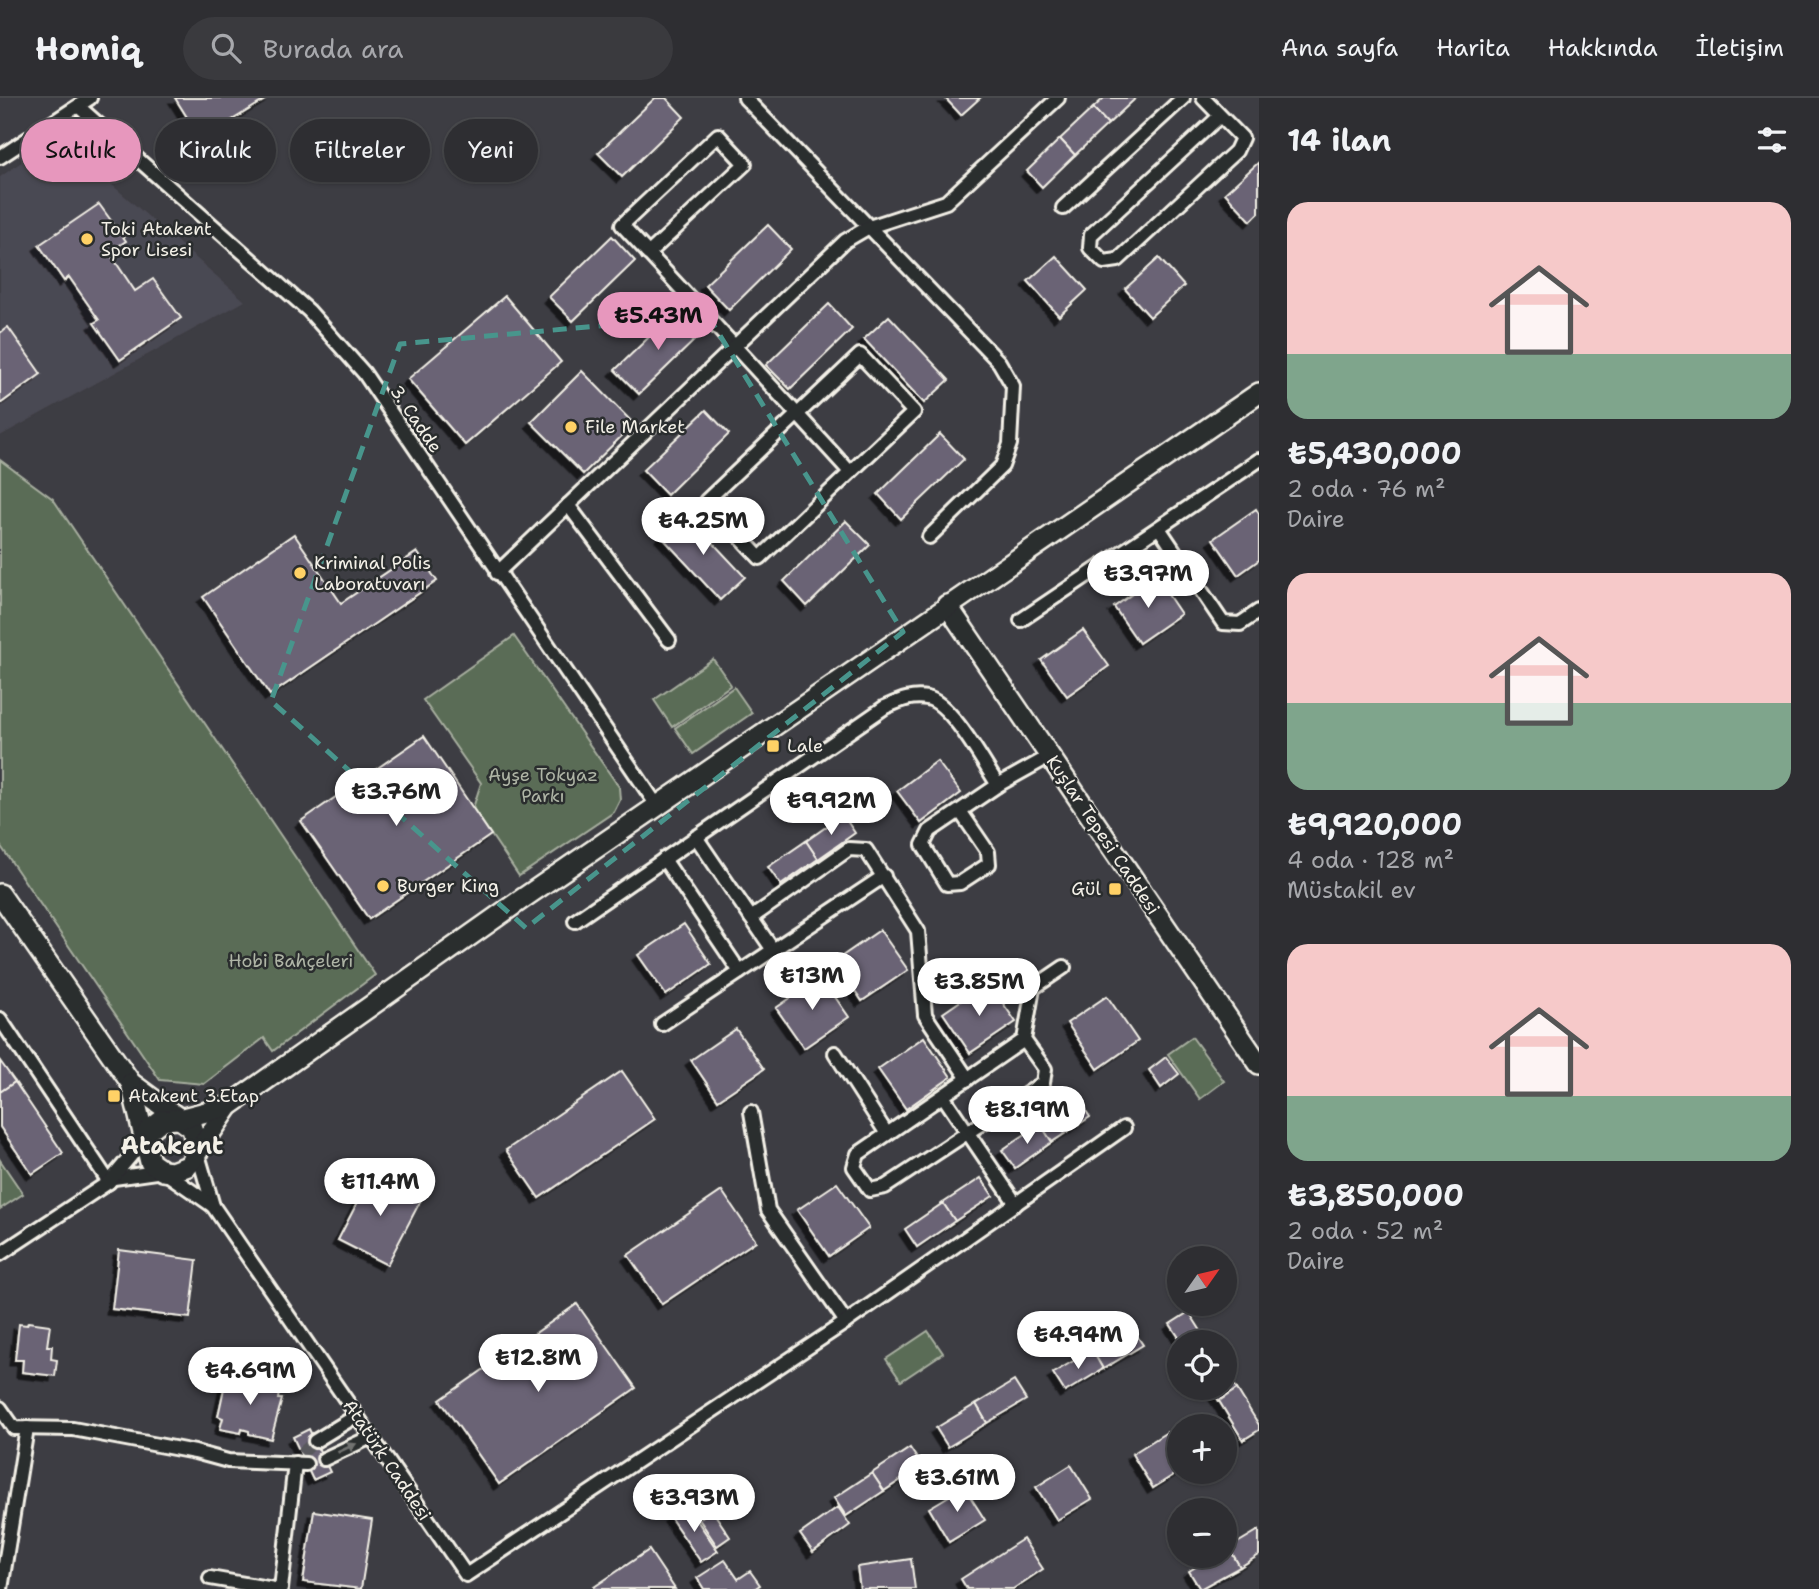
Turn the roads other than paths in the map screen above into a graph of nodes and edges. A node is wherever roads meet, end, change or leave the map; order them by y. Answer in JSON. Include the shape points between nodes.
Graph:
{"nodes":[{"id":1,"x":90,"y":98,"type":"edge"},
{"id":2,"x":745,"y":98,"type":"edge"},
{"id":3,"x":1058,"y":98,"type":"edge"},
{"id":4,"x":1183,"y":98,"type":"edge"},
{"id":5,"x":1203,"y":98,"type":"edge"},
{"id":6,"x":79,"y":107,"type":"junction"},
{"id":7,"x":1220,"y":116,"type":"junction"},
{"id":8,"x":2,"y":151,"type":"edge"},
{"id":9,"x":1063,"y":208,"type":"dead end"},
{"id":10,"x":869,"y":227,"type":"junction"},
{"id":11,"x":648,"y":254,"type":"junction"},
{"id":12,"x":736,"y":345,"type":"junction"},
{"id":13,"x":1259,"y":393,"type":"edge"},
{"id":14,"x":798,"y":414,"type":"junction"},
{"id":15,"x":1259,"y":460,"type":"edge"},
{"id":16,"x":850,"y":472,"type":"junction"},
{"id":17,"x":568,"y":505,"type":"junction"},
{"id":18,"x":1159,"y":528,"type":"junction"},
{"id":19,"x":929,"y":537,"type":"dead end"},
{"id":20,"x":497,"y":573,"type":"junction"},
{"id":21,"x":947,"y":605,"type":"junction"},
{"id":22,"x":1259,"y":611,"type":"edge"},
{"id":23,"x":1021,"y":620,"type":"dead end"},
{"id":24,"x":669,"y":640,"type":"dead end"},
{"id":25,"x":1050,"y":756,"type":"junction"},
{"id":26,"x":998,"y":785,"type":"junction"},
{"id":27,"x":658,"y":807,"type":"junction"},
{"id":28,"x":960,"y":811,"type":"junction"},
{"id":29,"x":696,"y":837,"type":"junction"},
{"id":30,"x":664,"y":859,"type":"junction"},
{"id":31,"x":884,"y":876,"type":"junction"},
{"id":32,"x":0,"y":894,"type":"edge"},
{"id":33,"x":751,"y":918,"type":"junction"},
{"id":34,"x":575,"y":921,"type":"dead end"},
{"id":35,"x":773,"y":950,"type":"junction"},
{"id":36,"x":1064,"y":967,"type":"dead end"},
{"id":37,"x":740,"y":972,"type":"junction"},
{"id":38,"x":0,"y":1019,"type":"edge"},
{"id":39,"x":662,"y":1024,"type":"dead end"},
{"id":40,"x":1024,"y":1040,"type":"junction"},
{"id":41,"x":835,"y":1053,"type":"dead end"},
{"id":42,"x":1256,"y":1055,"type":"edge"},
{"id":43,"x":968,"y":1079,"type":"junction"},
{"id":44,"x":131,"y":1083,"type":"junction"},
{"id":45,"x":943,"y":1096,"type":"junction"},
{"id":46,"x":229,"y":1107,"type":"junction"},
{"id":47,"x":751,"y":1112,"type":"dead end"},
{"id":48,"x":179,"y":1119,"type":"junction"},
{"id":49,"x":1124,"y":1128,"type":"dead end"},
{"id":50,"x":968,"y":1132,"type":"junction"},
{"id":51,"x":887,"y":1134,"type":"junction"},
{"id":52,"x":145,"y":1139,"type":"junction"},
{"id":53,"x":197,"y":1151,"type":"junction"},
{"id":54,"x":163,"y":1171,"type":"junction"},
{"id":55,"x":111,"y":1180,"type":"junction"},
{"id":56,"x":1016,"y":1204,"type":"junction"},
{"id":57,"x":213,"y":1206,"type":"junction"},
{"id":58,"x":0,"y":1254,"type":"edge"},
{"id":59,"x":846,"y":1322,"type":"junction"},
{"id":60,"x":0,"y":1408,"type":"edge"},
{"id":61,"x":356,"y":1416,"type":"junction"},
{"id":62,"x":27,"y":1428,"type":"junction"},
{"id":63,"x":371,"y":1437,"type":"junction"},
{"id":64,"x":315,"y":1441,"type":"tunnel mouth"},
{"id":65,"x":324,"y":1459,"type":"dead end"},
{"id":66,"x":210,"y":1578,"type":"dead end"},
{"id":67,"x":1,"y":1589,"type":"edge"},
{"id":68,"x":274,"y":1589,"type":"edge"},
{"id":69,"x":281,"y":1589,"type":"edge"}],
"edges":[{"from":1,"to":6,"type":"street"},
{"from":2,"to":10,"type":"street"},
{"from":3,"to":10,"type":"street","via":[[946,202]]},
{"from":4,"to":9,"type":"street"},
{"from":5,"to":7,"type":"street"},
{"from":6,"to":8,"type":"street"},
{"from":6,"to":20,"type":"street","name":"3. Cadde","via":[[328,332],[364,373]]},
{"from":7,"to":7,"type":"street","via":[[1091,235],[1090,248],[1104,262],[1118,260],[1236,151],[1242,138]]},
{"from":10,"to":12,"type":"street","via":[[845,241]]},
{"from":10,"to":19,"type":"street","via":[[999,362],[1013,386],[1010,444],[1002,466]]},
{"from":11,"to":11,"type":"street","via":[[622,225],[718,135],[745,164]]},
{"from":11,"to":12,"type":"street"},
{"from":12,"to":14,"type":"street"},
{"from":12,"to":17,"type":"street"},
{"from":13,"to":21,"type":"street"},
{"from":14,"to":16,"type":"street"},
{"from":14,"to":16,"type":"street","via":[[860,355],[914,412]]},
{"from":14,"to":16,"type":"street","via":[[706,501],[760,558]]},
{"from":15,"to":18,"type":"street"},
{"from":17,"to":20,"type":"street"},
{"from":17,"to":24,"type":"street"},
{"from":18,"to":22,"type":"street","via":[[1223,623],[1240,624]]},
{"from":18,"to":23,"type":"street"},
{"from":20,"to":27,"type":"street","name":"3. Cadde"},
{"from":21,"to":25,"type":"street","name":"Kuşlar Tepesi Caddesi"},
{"from":21,"to":27,"type":"street"},
{"from":25,"to":26,"type":"street"},
{"from":25,"to":42,"type":"street","name":"Kuşlar Tepesi Caddesi"},
{"from":26,"to":28,"type":"street"},
{"from":26,"to":29,"type":"street","via":[[950,714],[930,698],[910,697],[885,706]]},
{"from":27,"to":46,"type":"street"},
{"from":28,"to":28,"type":"street","via":[[988,852],[989,864],[960,883],[947,884],[923,845],[930,831]]},
{"from":29,"to":30,"type":"street"},
{"from":29,"to":33,"type":"street"},
{"from":30,"to":34,"type":"street"},
{"from":30,"to":37,"type":"street"},
{"from":31,"to":33,"type":"street","via":[[866,850],[849,849]]},
{"from":31,"to":35,"type":"street"},
{"from":31,"to":43,"type":"street","via":[[918,930],[925,1015]]},
{"from":32,"to":44,"type":"street"},
{"from":33,"to":35,"type":"street"},
{"from":35,"to":37,"type":"street"},
{"from":36,"to":40,"type":"street","via":[[1033,988]]},
{"from":37,"to":39,"type":"street"},
{"from":38,"to":55,"type":"street"},
{"from":40,"to":43,"type":"street"},
{"from":40,"to":50,"type":"street","via":[[1045,1069],[1043,1083]]},
{"from":41,"to":51,"type":"street"},
{"from":43,"to":45,"type":"street"},
{"from":44,"to":48,"type":"street"},
{"from":44,"to":52,"type":"street"},
{"from":45,"to":50,"type":"street"},
{"from":45,"to":51,"type":"street"},
{"from":46,"to":48,"type":"street"},
{"from":46,"to":53,"type":"street"},
{"from":47,"to":59,"type":"street","via":[[768,1210]]},
{"from":48,"to":52,"type":"street","via":[[162,1120]]},
{"from":48,"to":53,"type":"street","via":[[192,1128]]},
{"from":49,"to":56,"type":"street"},
{"from":50,"to":51,"type":"street","via":[[885,1187],[870,1190],[854,1167],[858,1154]]},
{"from":50,"to":56,"type":"street"},
{"from":52,"to":54,"type":"street","via":[[150,1162]]},
{"from":52,"to":55,"type":"street"},
{"from":53,"to":54,"type":"street","via":[[181,1170]]},
{"from":53,"to":57,"type":"street"},
{"from":54,"to":55,"type":"street"},
{"from":54,"to":57,"type":"street"},
{"from":55,"to":58,"type":"street"},
{"from":56,"to":59,"type":"street"},
{"from":57,"to":61,"type":"street","name":"Atatürk Caddesi"},
{"from":59,"to":63,"type":"street","name":"Atatürk Caddesi","via":[[466,1575]]},
{"from":60,"to":62,"type":"street","via":[[13,1427]]},
{"from":61,"to":63,"type":"street","name":"Atatürk Caddesi"},
{"from":61,"to":64,"type":"street"},
{"from":62,"to":67,"type":"street"},
{"from":62,"to":69,"type":"street","via":[[73,1429],[228,1461],[299,1461]]},
{"from":65,"to":63,"type":"street","one_way":true},
{"from":66,"to":68,"type":"street"}]}
